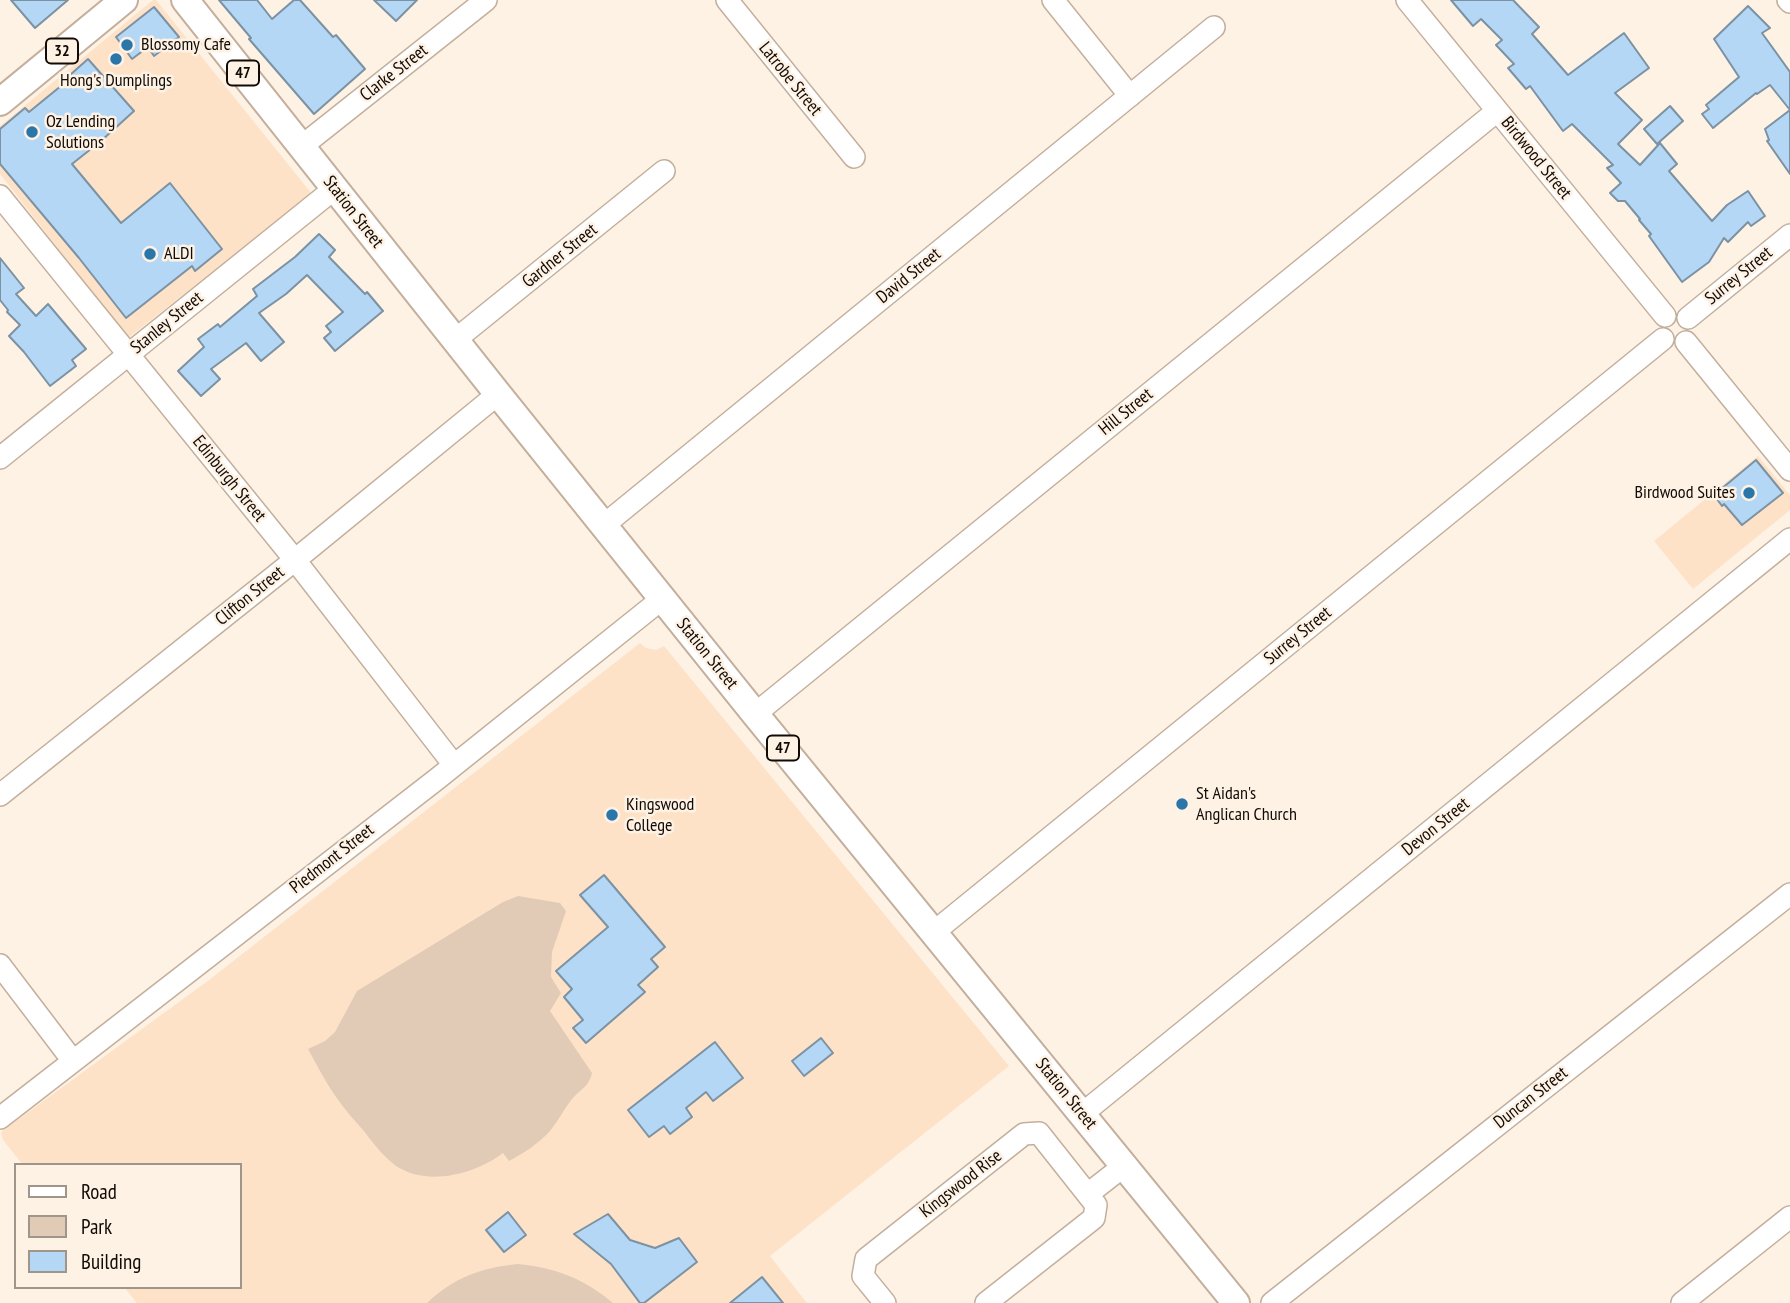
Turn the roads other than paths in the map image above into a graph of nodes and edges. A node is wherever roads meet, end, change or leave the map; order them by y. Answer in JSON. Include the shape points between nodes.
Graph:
{"nodes":[{"id":1,"x":124,"y":0,"type":"edge"},
{"id":2,"x":185,"y":0,"type":"edge"},
{"id":3,"x":486,"y":0,"type":"edge"},
{"id":4,"x":727,"y":0,"type":"edge"},
{"id":5,"x":1053,"y":0,"type":"edge"},
{"id":6,"x":1407,"y":0,"type":"edge"},
{"id":7,"x":1214,"y":27,"type":"dead end"},
{"id":8,"x":1130,"y":96,"type":"junction"},
{"id":9,"x":0,"y":102,"type":"edge"},
{"id":10,"x":1497,"y":111,"type":"junction"},
{"id":11,"x":302,"y":146,"type":"junction"},
{"id":12,"x":854,"y":157,"type":"dead end"},
{"id":13,"x":664,"y":171,"type":"dead end"},
{"id":14,"x":334,"y":189,"type":"junction"},
{"id":15,"x":0,"y":196,"type":"edge"},
{"id":16,"x":1790,"y":234,"type":"edge"},
{"id":17,"x":1665,"y":316,"type":"junction"},
{"id":18,"x":1688,"y":318,"type":"junction"},
{"id":19,"x":1663,"y":339,"type":"junction"},
{"id":20,"x":455,"y":340,"type":"junction"},
{"id":21,"x":1686,"y":342,"type":"junction"},
{"id":22,"x":127,"y":355,"type":"junction"},
{"id":23,"x":498,"y":394,"type":"junction"},
{"id":24,"x":0,"y":458,"type":"edge"},
{"id":25,"x":1790,"y":470,"type":"edge"},
{"id":26,"x":604,"y":525,"type":"junction"},
{"id":27,"x":1790,"y":539,"type":"edge"},
{"id":28,"x":295,"y":559,"type":"junction"},
{"id":29,"x":663,"y":598,"type":"junction"},
{"id":30,"x":755,"y":714,"type":"junction"},
{"id":31,"x":454,"y":765,"type":"junction"},
{"id":32,"x":0,"y":795,"type":"edge"},
{"id":33,"x":1790,"y":894,"type":"edge"},
{"id":34,"x":934,"y":932,"type":"junction"},
{"id":35,"x":0,"y":965,"type":"edge"},
{"id":36,"x":73,"y":1061,"type":"junction"},
{"id":37,"x":1083,"y":1114,"type":"junction"},
{"id":38,"x":0,"y":1118,"type":"edge"},
{"id":39,"x":1125,"y":1165,"type":"junction"},
{"id":40,"x":1088,"y":1194,"type":"junction"},
{"id":41,"x":1790,"y":1217,"type":"edge"},
{"id":42,"x":885,"y":1303,"type":"edge"},
{"id":43,"x":986,"y":1303,"type":"edge"},
{"id":44,"x":1236,"y":1303,"type":"edge"},
{"id":45,"x":1272,"y":1303,"type":"edge"},
{"id":46,"x":1682,"y":1303,"type":"edge"}],
"edges":[{"from":1,"to":9,"type":"main road","number":"32"},
{"from":2,"to":11,"type":"main road","name":"Station Street","number":"47"},
{"from":3,"to":11,"type":"street","name":"Clarke Street"},
{"from":4,"to":12,"type":"street","name":"Latrobe Street"},
{"from":5,"to":8,"type":"street"},
{"from":6,"to":10,"type":"street","name":"Birdwood Street"},
{"from":7,"to":8,"type":"street","name":"David Street"},
{"from":8,"to":26,"type":"street","name":"David Street"},
{"from":10,"to":17,"type":"street","name":"Birdwood Street"},
{"from":10,"to":30,"type":"street","name":"Hill Street"},
{"from":11,"to":14,"type":"main road","name":"Station Street","number":"47"},
{"from":13,"to":20,"type":"street","name":"Gardner Street"},
{"from":14,"to":20,"type":"main road","name":"Station Street","number":"47"},
{"from":14,"to":22,"type":"street","name":"Stanley Street"},
{"from":15,"to":22,"type":"street","name":"Edinburgh Street"},
{"from":16,"to":18,"type":"street","name":"Surrey Street"},
{"from":17,"to":18,"type":"street","via":[[1678,313]]},
{"from":17,"to":19,"type":"street","via":[[1659,327]]},
{"from":18,"to":21,"type":"street","via":[[1692,332]]},
{"from":19,"to":21,"type":"street","via":[[1677,346]]},
{"from":19,"to":34,"type":"street","name":"Surrey Street"},
{"from":20,"to":23,"type":"main road","name":"Station Street","number":"47"},
{"from":21,"to":25,"type":"street"},
{"from":22,"to":24,"type":"street","name":"Stanley Street"},
{"from":22,"to":28,"type":"street","name":"Edinburgh Street"},
{"from":23,"to":26,"type":"main road","name":"Station Street","number":"47"},
{"from":23,"to":28,"type":"street","name":"Clifton Street"},
{"from":26,"to":29,"type":"main road","name":"Station Street","number":"47"},
{"from":27,"to":37,"type":"street","name":"Devon Street"},
{"from":28,"to":31,"type":"street","name":"Edinburgh Street"},
{"from":28,"to":32,"type":"street","name":"Clifton Street"},
{"from":29,"to":30,"type":"main road","name":"Station Street","number":"47"},
{"from":29,"to":31,"type":"street","name":"Piedmont Street"},
{"from":30,"to":34,"type":"main road","name":"Station Street","number":"47"},
{"from":31,"to":36,"type":"street","name":"Piedmont Street"},
{"from":33,"to":45,"type":"street","name":"Duncan Street"},
{"from":34,"to":37,"type":"main road","name":"Station Street","number":"47"},
{"from":35,"to":36,"type":"street"},
{"from":36,"to":38,"type":"street","name":"Piedmont Street"},
{"from":37,"to":39,"type":"main road","name":"Station Street","number":"47"},
{"from":39,"to":40,"type":"street"},
{"from":39,"to":44,"type":"main road","name":"Station Street","number":"47"},
{"from":40,"to":42,"type":"street","name":"Kingswood Rise","via":[[1039,1133],[1024,1134],[866,1259],[863,1276]]},
{"from":40,"to":43,"type":"street","via":[[1096,1205],[1094,1218]]},
{"from":41,"to":46,"type":"street"}]}
